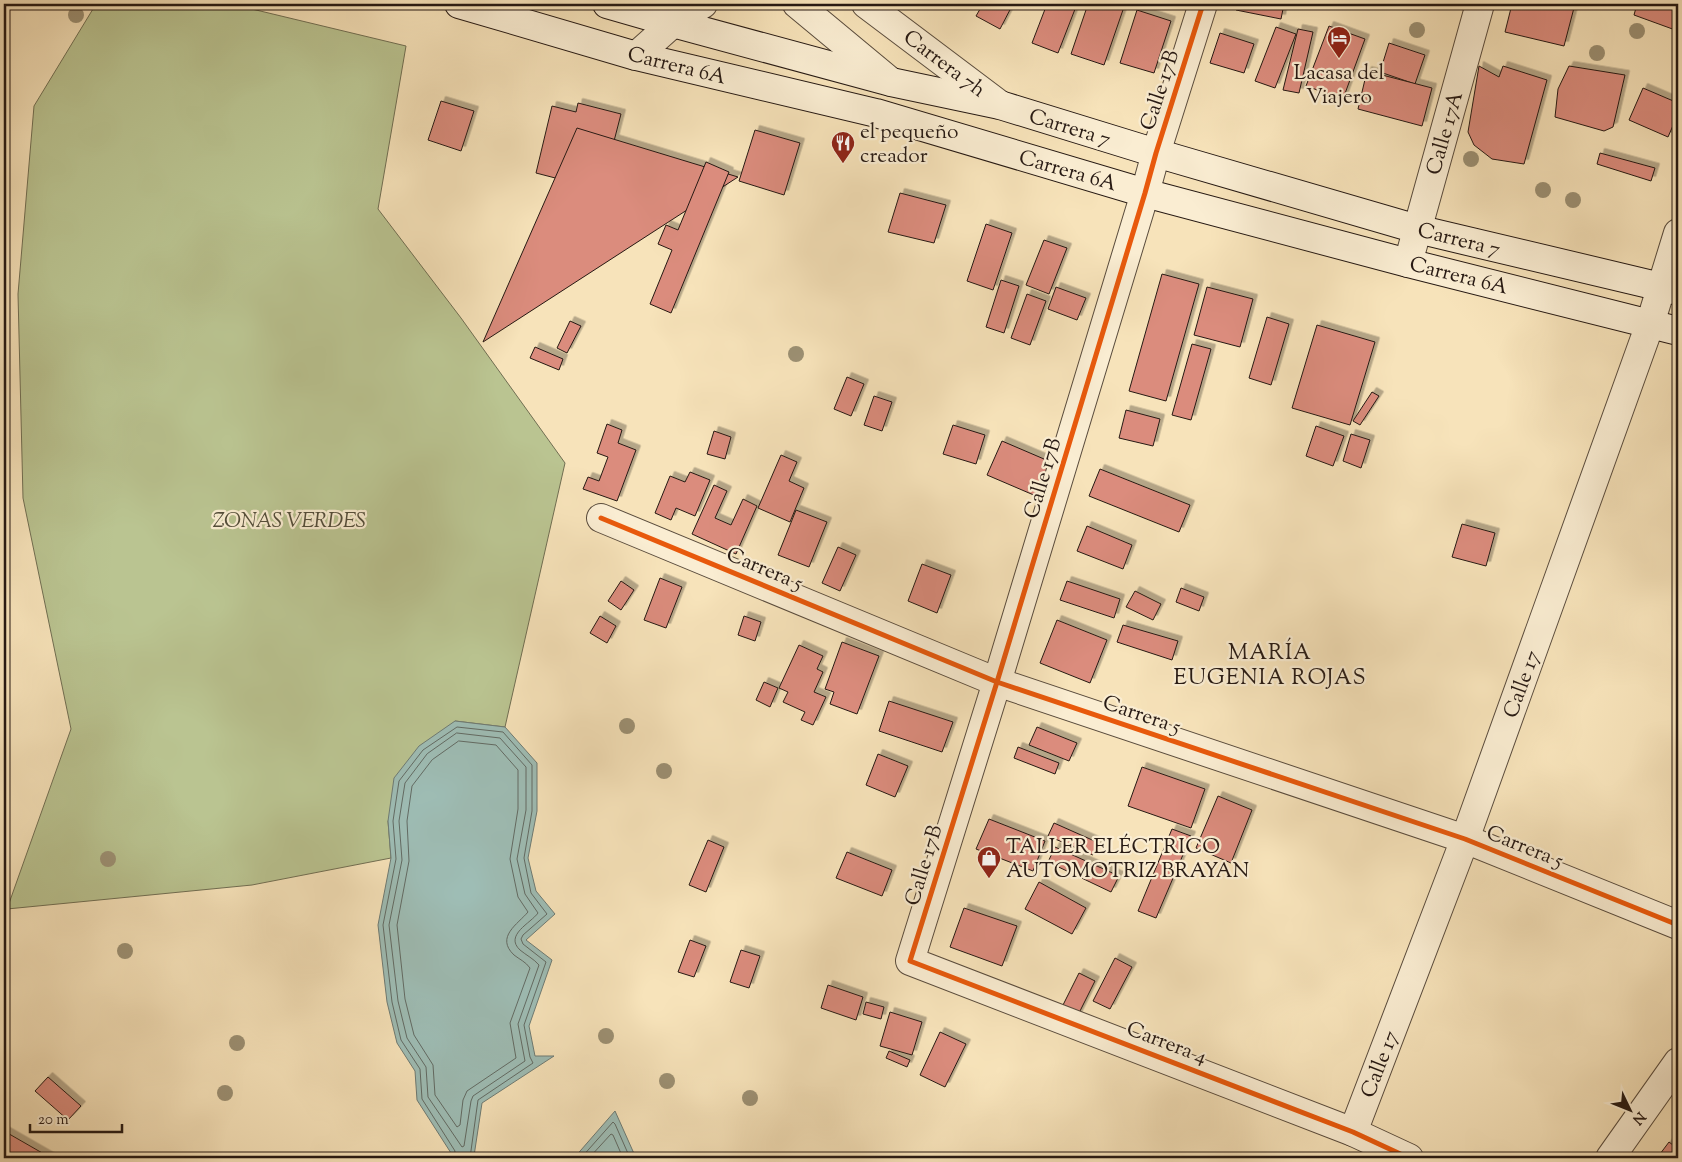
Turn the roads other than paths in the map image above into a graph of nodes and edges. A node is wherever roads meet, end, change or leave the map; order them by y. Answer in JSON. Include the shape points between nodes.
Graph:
{"nodes":[{"id":1,"x":459,"y":4,"type":"edge"},
{"id":2,"x":607,"y":4,"type":"edge"},
{"id":3,"x":703,"y":4,"type":"edge"},
{"id":4,"x":797,"y":4,"type":"edge"},
{"id":5,"x":866,"y":4,"type":"edge"},
{"id":6,"x":1203,"y":4,"type":"edge"},
{"id":7,"x":1480,"y":4,"type":"edge"},
{"id":8,"x":673,"y":23,"type":"junction"},
{"id":9,"x":636,"y":56,"type":"junction"},
{"id":10,"x":892,"y":82,"type":"junction"},
{"id":11,"x":1000,"y":105,"type":"junction"},
{"id":12,"x":1156,"y":154,"type":"junction"},
{"id":13,"x":1145,"y":193,"type":"junction"},
{"id":14,"x":1417,"y":229,"type":"junction"},
{"id":15,"x":1678,"y":233,"type":"edge"},
{"id":16,"x":1408,"y":263,"type":"junction"},
{"id":17,"x":1670,"y":289,"type":"edge"},
{"id":18,"x":1650,"y":324,"type":"junction"},
{"id":19,"x":1678,"y":331,"type":"edge"},
{"id":20,"x":601,"y":518,"type":"dead end"},
{"id":21,"x":997,"y":682,"type":"junction"},
{"id":22,"x":1465,"y":839,"type":"junction"},
{"id":23,"x":1678,"y":925,"type":"edge"},
{"id":24,"x":910,"y":961,"type":"joint"},
{"id":25,"x":1678,"y":1062,"type":"edge"},
{"id":26,"x":1353,"y":1132,"type":"junction"},
{"id":27,"x":1409,"y":1158,"type":"edge"},
{"id":28,"x":1610,"y":1158,"type":"edge"}],
"edges":[{"from":1,"to":9,"type":"street","name":"Carrera 6A"},
{"from":2,"to":8,"type":"street","name":"Carrera 7"},
{"from":3,"to":8,"type":"street"},
{"from":4,"to":10,"type":"street"},
{"from":5,"to":11,"type":"street","name":"Carrera 7h"},
{"from":6,"to":12,"type":"street","name":"Calle 17B"},
{"from":7,"to":14,"type":"street","name":"Calle 17A"},
{"from":8,"to":9,"type":"street"},
{"from":8,"to":10,"type":"street","name":"Carrera 7"},
{"from":9,"to":13,"type":"street","name":"Carrera 6A","via":[[876,113]]},
{"from":10,"to":11,"type":"street","name":"Carrera 7"},
{"from":11,"to":12,"type":"street","name":"Carrera 7"},
{"from":12,"to":13,"type":"street","name":"Calle 17B"},
{"from":12,"to":14,"type":"street","name":"Carrera 7"},
{"from":13,"to":16,"type":"street","name":"Carrera 6A"},
{"from":13,"to":21,"type":"street","name":"Calle 17B"},
{"from":14,"to":16,"type":"street","name":"Calle 17A"},
{"from":14,"to":17,"type":"street","name":"Carrera 7"},
{"from":15,"to":17,"type":"street","name":"Calle 17"},
{"from":16,"to":18,"type":"street","name":"Carrera 6A"},
{"from":17,"to":18,"type":"street","name":"Calle 17"},
{"from":18,"to":19,"type":"street","name":"Carrera 6A"},
{"from":18,"to":22,"type":"street","name":"Calle 17"},
{"from":20,"to":21,"type":"street","name":"Carrera 5"},
{"from":21,"to":22,"type":"street","name":"Carrera 5"},
{"from":21,"to":24,"type":"street","name":"Calle 17B"},
{"from":22,"to":23,"type":"street","name":"Carrera 5"},
{"from":22,"to":26,"type":"street","name":"Calle 17"},
{"from":24,"to":26,"type":"street","name":"Carrera 4"},
{"from":25,"to":28,"type":"street"},
{"from":26,"to":27,"type":"street","name":"Carrera 4"}]}
